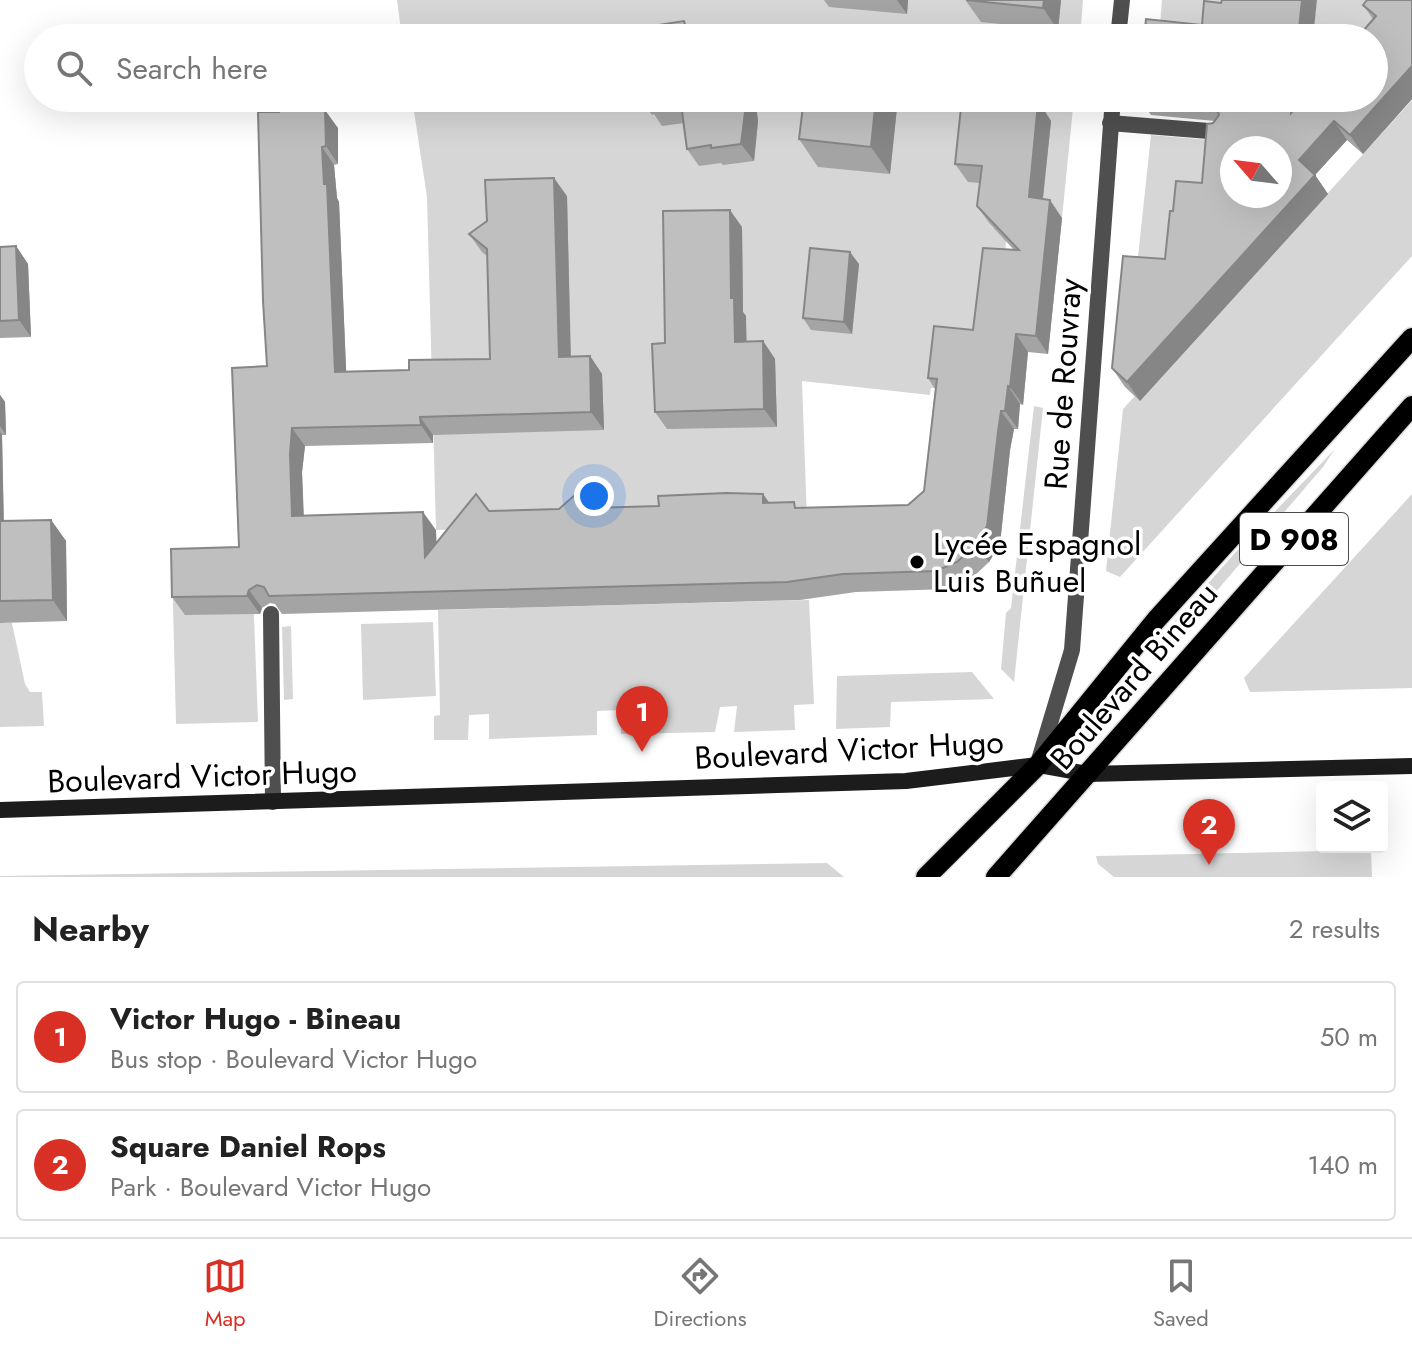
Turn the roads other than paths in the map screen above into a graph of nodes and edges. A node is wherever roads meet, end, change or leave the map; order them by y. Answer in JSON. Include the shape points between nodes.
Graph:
{"nodes":[{"id":1,"x":1122,"y":0,"type":"edge"},
{"id":2,"x":1119,"y":24,"type":"edge"},
{"id":3,"x":1111,"y":112,"type":"edge"},
{"id":4,"x":1110,"y":123,"type":"junction"},
{"id":5,"x":1221,"y":132,"type":"edge"},
{"id":6,"x":1412,"y":338,"type":"edge"},
{"id":7,"x":1412,"y":406,"type":"edge"},
{"id":8,"x":271,"y":614,"type":"edge"},
{"id":9,"x":1038,"y":765,"type":"junction"},
{"id":10,"x":1412,"y":766,"type":"edge"},
{"id":11,"x":1088,"y":774,"type":"junction"},
{"id":12,"x":273,"y":802,"type":"junction"},
{"id":13,"x":0,"y":810,"type":"edge"},
{"id":14,"x":926,"y":877,"type":"edge"},
{"id":15,"x":996,"y":877,"type":"edge"}],
"edges":[{"from":1,"to":2,"type":"street"},
{"from":3,"to":4,"type":"street","name":"Rue de Rouvray"},
{"from":4,"to":5,"type":"street"},
{"from":4,"to":9,"type":"street","name":"Rue de Rouvray","via":[[1072,650]]},
{"from":6,"to":9,"type":"main road","name":"Boulevard Bineau","number":"D 908","via":[[1156,620]]},
{"from":7,"to":11,"type":"main road","name":"Boulevard Bineau","number":"D 908"},
{"from":8,"to":12,"type":"street"},
{"from":9,"to":11,"type":"street","name":"Boulevard Victor Hugo"},
{"from":9,"to":12,"type":"street","name":"Boulevard Victor Hugo","via":[[906,781]]},
{"from":9,"to":14,"type":"main road","name":"Boulevard Bineau","number":"D 908"},
{"from":10,"to":11,"type":"street","name":"Boulevard Victor Hugo"},
{"from":11,"to":15,"type":"main road","name":"Boulevard Bineau","number":"D 908"},
{"from":12,"to":13,"type":"street","name":"Boulevard Victor Hugo"}]}
